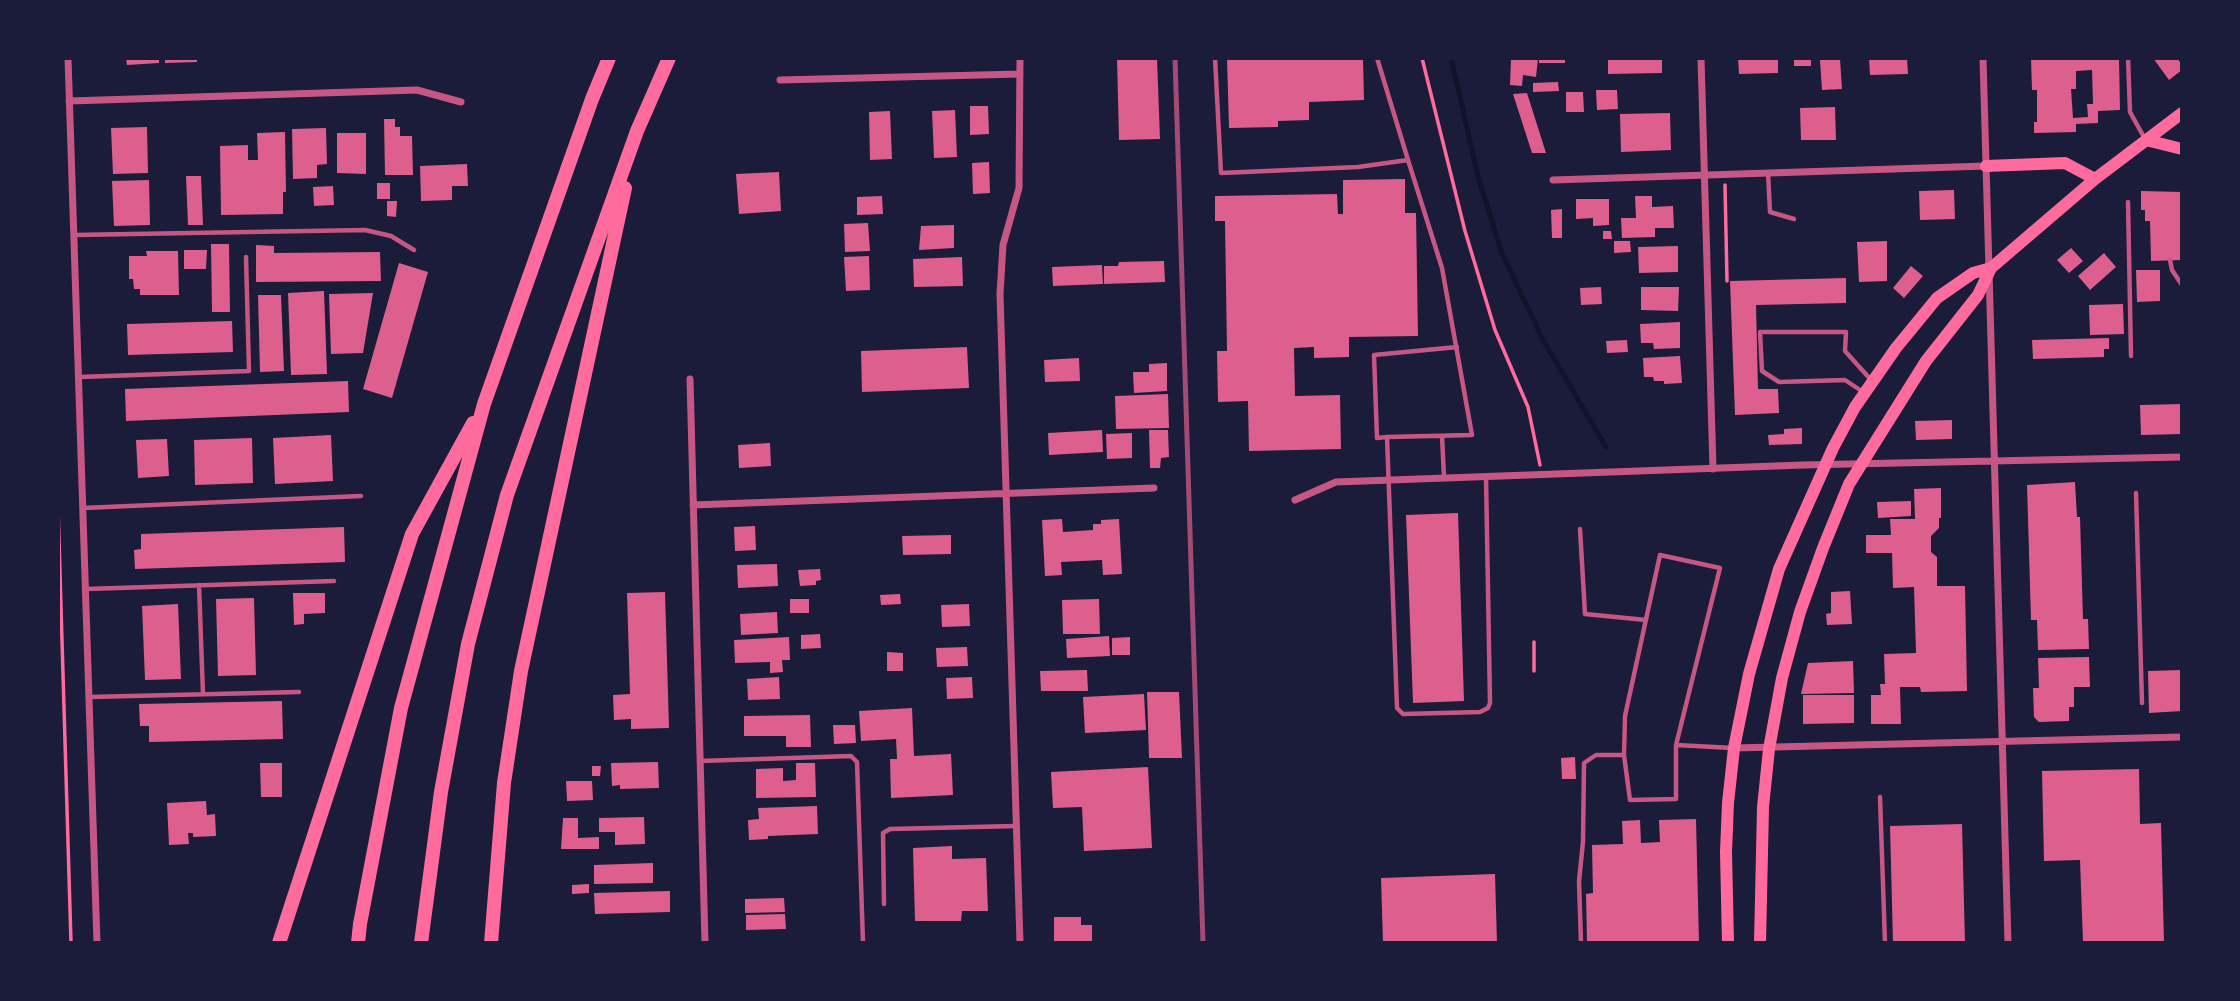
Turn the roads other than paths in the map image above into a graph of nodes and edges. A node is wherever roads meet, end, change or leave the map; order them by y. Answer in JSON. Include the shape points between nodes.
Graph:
{"nodes":[{"id":1,"x":68,"y":58,"type":"edge"},
{"id":2,"x":609,"y":58,"type":"edge"},
{"id":3,"x":669,"y":58,"type":"edge"},
{"id":4,"x":1020,"y":58,"type":"edge"},
{"id":5,"x":1215,"y":58,"type":"edge"},
{"id":6,"x":1377,"y":58,"type":"edge"},
{"id":7,"x":1700,"y":58,"type":"edge"},
{"id":8,"x":1983,"y":58,"type":"edge"},
{"id":9,"x":2128,"y":58,"type":"edge"},
{"id":10,"x":1020,"y":74,"type":"junction"},
{"id":11,"x":780,"y":80,"type":"dead end"},
{"id":12,"x":69,"y":101,"type":"junction"},
{"id":13,"x":461,"y":102,"type":"dead end"},
{"id":14,"x":2182,"y":113,"type":"edge"},
{"id":15,"x":637,"y":131,"type":"junction"},
{"id":16,"x":2146,"y":140,"type":"junction"},
{"id":17,"x":2182,"y":149,"type":"edge"},
{"id":18,"x":1408,"y":160,"type":"junction"},
{"id":19,"x":1986,"y":166,"type":"junction"},
{"id":20,"x":1768,"y":172,"type":"junction"},
{"id":21,"x":1703,"y":174,"type":"junction"},
{"id":22,"x":2095,"y":178,"type":"junction"},
{"id":23,"x":1553,"y":180,"type":"dead end"},
{"id":24,"x":2128,"y":202,"type":"dead end"},
{"id":25,"x":1794,"y":219,"type":"dead end"},
{"id":26,"x":74,"y":236,"type":"junction"},
{"id":27,"x":414,"y":250,"type":"dead end"},
{"id":28,"x":246,"y":257,"type":"dead end"},
{"id":29,"x":2170,"y":260,"type":"dead end"},
{"id":30,"x":1991,"y":268,"type":"junction"},
{"id":31,"x":2182,"y":285,"type":"edge"},
{"id":32,"x":1457,"y":347,"type":"junction"},
{"id":33,"x":2132,"y":356,"type":"dead end"},
{"id":34,"x":78,"y":377,"type":"junction"},
{"id":35,"x":690,"y":379,"type":"dead end"},
{"id":36,"x":1873,"y":381,"type":"junction"},
{"id":37,"x":1864,"y":393,"type":"junction"},
{"id":38,"x":484,"y":404,"type":"junction"},
{"id":39,"x":1443,"y":436,"type":"junction"},
{"id":40,"x":1387,"y":437,"type":"junction"},
{"id":41,"x":2182,"y":457,"type":"edge"},
{"id":42,"x":1995,"y":463,"type":"junction"},
{"id":43,"x":1860,"y":464,"type":"junction"},
{"id":44,"x":1824,"y":466,"type":"junction"},
{"id":45,"x":1713,"y":469,"type":"junction"},
{"id":46,"x":1486,"y":476,"type":"junction"},
{"id":47,"x":1444,"y":477,"type":"junction"},
{"id":48,"x":1390,"y":480,"type":"junction"},
{"id":49,"x":1154,"y":488,"type":"dead end"},
{"id":50,"x":2136,"y":493,"type":"dead end"},
{"id":51,"x":1007,"y":494,"type":"junction"},
{"id":52,"x":361,"y":496,"type":"dead end"},
{"id":53,"x":1295,"y":500,"type":"dead end"},
{"id":54,"x":693,"y":505,"type":"junction"},
{"id":55,"x":82,"y":508,"type":"junction"},
{"id":56,"x":1580,"y":530,"type":"dead end"},
{"id":57,"x":334,"y":581,"type":"dead end"},
{"id":58,"x":199,"y":585,"type":"junction"},
{"id":59,"x":86,"y":589,"type":"junction"},
{"id":60,"x":1646,"y":620,"type":"junction"},
{"id":61,"x":299,"y":692,"type":"dead end"},
{"id":62,"x":203,"y":694,"type":"junction"},
{"id":63,"x":89,"y":697,"type":"junction"},
{"id":64,"x":2142,"y":702,"type":"dead end"},
{"id":65,"x":2182,"y":737,"type":"edge"},
{"id":66,"x":2003,"y":741,"type":"junction"},
{"id":67,"x":1676,"y":746,"type":"junction"},
{"id":68,"x":1734,"y":748,"type":"junction"},
{"id":69,"x":1769,"y":749,"type":"junction"},
{"id":70,"x":1624,"y":755,"type":"junction"},
{"id":71,"x":700,"y":761,"type":"junction"},
{"id":72,"x":1880,"y":797,"type":"dead end"},
{"id":73,"x":1015,"y":826,"type":"junction"},
{"id":74,"x":884,"y":904,"type":"dead end"},
{"id":75,"x":97,"y":943,"type":"edge"},
{"id":76,"x":279,"y":943,"type":"edge"},
{"id":77,"x":358,"y":943,"type":"edge"},
{"id":78,"x":421,"y":943,"type":"edge"},
{"id":79,"x":491,"y":943,"type":"edge"},
{"id":80,"x":705,"y":943,"type":"edge"},
{"id":81,"x":863,"y":943,"type":"edge"},
{"id":82,"x":1020,"y":943,"type":"edge"},
{"id":83,"x":1581,"y":943,"type":"edge"},
{"id":84,"x":1728,"y":943,"type":"edge"},
{"id":85,"x":1760,"y":943,"type":"edge"},
{"id":86,"x":1885,"y":943,"type":"edge"},
{"id":87,"x":2008,"y":943,"type":"edge"}],
"edges":[{"from":1,"to":12,"type":"street"},
{"from":2,"to":38,"type":"highway"},
{"from":3,"to":15,"type":"highway"},
{"from":4,"to":10,"type":"street"},
{"from":5,"to":18,"type":"lane","via":[[1221,173],[1358,167]]},
{"from":6,"to":18,"type":"lane"},
{"from":7,"to":21,"type":"street"},
{"from":8,"to":19,"type":"street"},
{"from":9,"to":16,"type":"lane","via":[[2130,112]]},
{"from":10,"to":11,"type":"street"},
{"from":10,"to":51,"type":"street","via":[[1019,188],[1000,270]]},
{"from":12,"to":13,"type":"street","via":[[417,90]]},
{"from":12,"to":26,"type":"street"},
{"from":14,"to":16,"type":"main road"},
{"from":15,"to":78,"type":"highway","via":[[508,495],[468,644],[441,792]]},
{"from":15,"to":79,"type":"highway","via":[[521,671],[505,783]]},
{"from":16,"to":17,"type":"main road"},
{"from":16,"to":22,"type":"main road"},
{"from":18,"to":32,"type":"lane","via":[[1442,268]]},
{"from":19,"to":20,"type":"street"},
{"from":19,"to":22,"type":"main road","via":[[2064,163]]},
{"from":19,"to":30,"type":"street"},
{"from":20,"to":21,"type":"street"},
{"from":20,"to":25,"type":"lane","via":[[1770,212]]},
{"from":21,"to":23,"type":"street"},
{"from":21,"to":45,"type":"street"},
{"from":22,"to":30,"type":"main road"},
{"from":24,"to":33,"type":"lane"},
{"from":26,"to":27,"type":"lane","via":[[365,230],[391,236]]},
{"from":26,"to":34,"type":"street"},
{"from":28,"to":34,"type":"lane","via":[[249,371]]},
{"from":29,"to":31,"type":"lane"},
{"from":30,"to":36,"type":"main road","via":[[1937,298]]},
{"from":30,"to":42,"type":"street"},
{"from":30,"to":43,"type":"main road","via":[[1978,295],[1926,361]]},
{"from":32,"to":39,"type":"lane","via":[[1472,435]]},
{"from":32,"to":40,"type":"lane","via":[[1374,355],[1377,438]]},
{"from":34,"to":55,"type":"street"},
{"from":35,"to":54,"type":"street"},
{"from":36,"to":37,"type":"main road"},
{"from":36,"to":37,"type":"lane","via":[[1845,351],[1846,332],[1760,332],[1762,371],[1779,382],[1845,380]]},
{"from":37,"to":44,"type":"main road"},
{"from":38,"to":76,"type":"highway","via":[[412,534]]},
{"from":38,"to":77,"type":"highway","via":[[401,708]]},
{"from":39,"to":40,"type":"lane"},
{"from":39,"to":47,"type":"lane"},
{"from":40,"to":48,"type":"lane"},
{"from":41,"to":42,"type":"street"},
{"from":42,"to":43,"type":"street"},
{"from":42,"to":66,"type":"street"},
{"from":43,"to":44,"type":"street"},
{"from":43,"to":69,"type":"main road","via":[[1800,612]]},
{"from":44,"to":45,"type":"street"},
{"from":44,"to":68,"type":"main road","via":[[1779,569]]},
{"from":45,"to":46,"type":"street"},
{"from":46,"to":47,"type":"street"},
{"from":46,"to":48,"type":"lane","via":[[1490,703],[1480,712],[1403,714],[1397,708]]},
{"from":47,"to":48,"type":"street"},
{"from":48,"to":53,"type":"street","via":[[1336,482]]},
{"from":49,"to":51,"type":"street"},
{"from":50,"to":64,"type":"lane"},
{"from":51,"to":54,"type":"street"},
{"from":51,"to":73,"type":"street"},
{"from":52,"to":55,"type":"lane"},
{"from":54,"to":71,"type":"street"},
{"from":55,"to":59,"type":"street"},
{"from":56,"to":60,"type":"lane","via":[[1584,614]]},
{"from":57,"to":58,"type":"lane"},
{"from":58,"to":59,"type":"lane"},
{"from":58,"to":62,"type":"lane"},
{"from":59,"to":63,"type":"street"},
{"from":60,"to":67,"type":"lane","via":[[1660,555],[1720,568]]},
{"from":60,"to":70,"type":"lane","via":[[1625,716]]},
{"from":61,"to":62,"type":"lane"},
{"from":62,"to":63,"type":"lane"},
{"from":63,"to":75,"type":"street"},
{"from":65,"to":66,"type":"street"},
{"from":66,"to":69,"type":"street"},
{"from":66,"to":87,"type":"street"},
{"from":67,"to":68,"type":"lane"},
{"from":67,"to":70,"type":"lane","via":[[1676,799],[1630,800]]},
{"from":68,"to":69,"type":"street"},
{"from":68,"to":84,"type":"main road","via":[[1726,852]]},
{"from":69,"to":85,"type":"main road"},
{"from":70,"to":83,"type":"lane","via":[[1596,755],[1584,763]]},
{"from":71,"to":80,"type":"street"},
{"from":71,"to":81,"type":"lane","via":[[851,755],[857,762]]},
{"from":72,"to":86,"type":"lane"},
{"from":73,"to":74,"type":"lane","via":[[883,833]]},
{"from":73,"to":82,"type":"street"}]}
